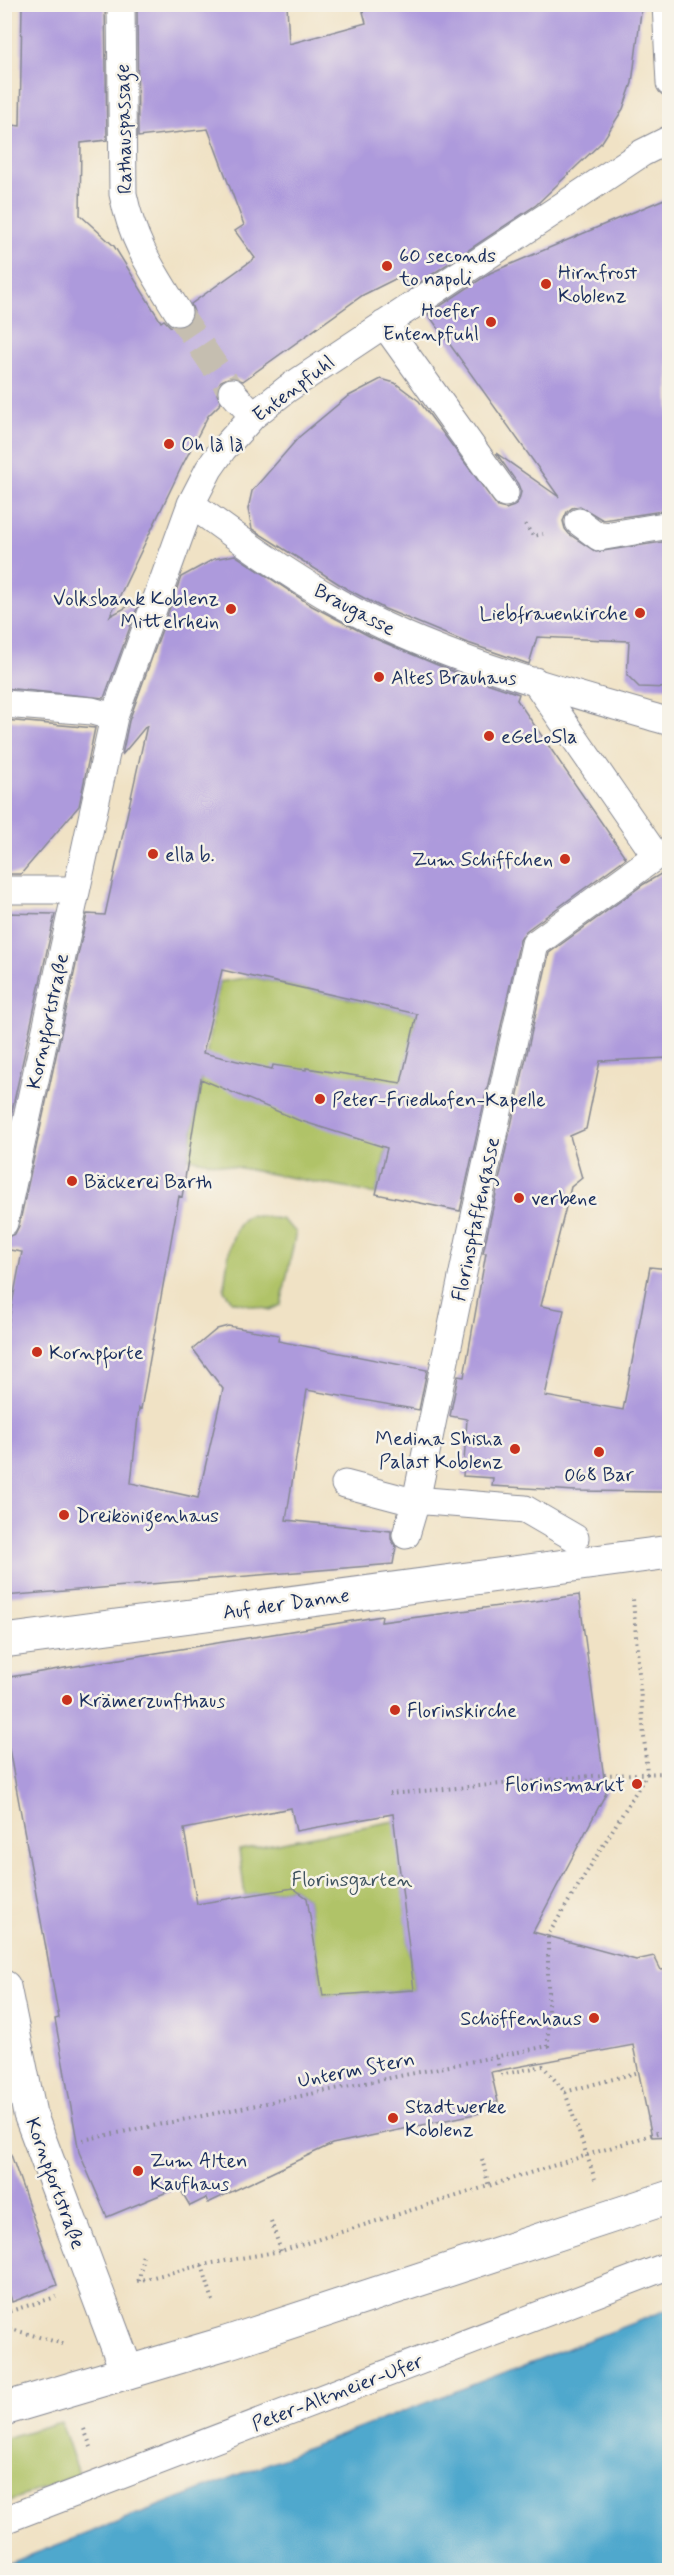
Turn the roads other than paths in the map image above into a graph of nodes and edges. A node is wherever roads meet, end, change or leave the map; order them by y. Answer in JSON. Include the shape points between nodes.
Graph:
{"nodes":[{"id":1,"x":121,"y":4,"type":"edge"},
{"id":2,"x":666,"y":4,"type":"edge"},
{"id":3,"x":669,"y":83,"type":"edge"},
{"id":4,"x":669,"y":139,"type":"edge"},
{"id":5,"x":178,"y":312,"type":"tunnel mouth"},
{"id":6,"x":384,"y":324,"type":"junction"},
{"id":7,"x":232,"y":392,"type":"tunnel mouth"},
{"id":8,"x":253,"y":416,"type":"junction"},
{"id":9,"x":506,"y":493,"type":"dead end"},
{"id":10,"x":191,"y":504,"type":"junction"},
{"id":11,"x":579,"y":522,"type":"dead end"},
{"id":12,"x":669,"y":525,"type":"edge"},
{"id":13,"x":535,"y":681,"type":"junction"},
{"id":14,"x":4,"y":704,"type":"edge"},
{"id":15,"x":114,"y":717,"type":"junction"},
{"id":16,"x":669,"y":722,"type":"edge"},
{"id":17,"x":663,"y":849,"type":"edge"},
{"id":18,"x":4,"y":890,"type":"edge"},
{"id":19,"x":75,"y":890,"type":"junction"},
{"id":20,"x":4,"y":1223,"type":"edge"},
{"id":21,"x":345,"y":1484,"type":"dead end"},
{"id":22,"x":416,"y":1501,"type":"junction"},
{"id":23,"x":406,"y":1535,"type":"dead end"},
{"id":24,"x":572,"y":1552,"type":"junction"},
{"id":25,"x":669,"y":1552,"type":"edge"},
{"id":26,"x":4,"y":1641,"type":"edge"},
{"id":27,"x":4,"y":1987,"type":"edge"},
{"id":28,"x":669,"y":2197,"type":"edge"},
{"id":29,"x":669,"y":2265,"type":"edge"},
{"id":30,"x":127,"y":2372,"type":"junction"},
{"id":31,"x":4,"y":2409,"type":"edge"},
{"id":32,"x":4,"y":2520,"type":"edge"}],
"edges":[{"from":1,"to":5,"type":"street","name":"Rathauspassage","via":[[125,203],[140,250]]},
{"from":2,"to":3,"type":"street"},
{"from":4,"to":6,"type":"street","name":"Entenpfuhl"},
{"from":6,"to":8,"type":"street","name":"Entenpfuhl"},
{"from":6,"to":9,"type":"street"},
{"from":7,"to":8,"type":"street"},
{"from":8,"to":10,"type":"street","name":"Entenpfuhl","via":[[223,449]]},
{"from":10,"to":13,"type":"street","name":"Braugasse","via":[[253,550],[340,604],[443,651]]},
{"from":10,"to":15,"type":"street","name":"Entenpfuhl"},
{"from":11,"to":12,"type":"street","via":[[599,537]]},
{"from":13,"to":16,"type":"street","name":"Braugasse","via":[[617,696]]},
{"from":13,"to":17,"type":"street","name":"Florinspfaffengasse"},
{"from":14,"to":15,"type":"street","via":[[92,711]]},
{"from":15,"to":19,"type":"street","name":"Entenpfuhl"},
{"from":17,"to":22,"type":"street","name":"Florinspfaffengasse","via":[[535,944]]},
{"from":18,"to":19,"type":"street"},
{"from":19,"to":20,"type":"street","name":"Kornpfortstraße"},
{"from":21,"to":22,"type":"street"},
{"from":22,"to":23,"type":"street","name":"Florinspfaffengasse"},
{"from":22,"to":24,"type":"street","via":[[525,1509]]},
{"from":24,"to":25,"type":"street","via":[[630,1557]]},
{"from":24,"to":26,"type":"street","name":"Auf der Danne"},
{"from":27,"to":30,"type":"street","name":"Kornpfortstraße","via":[[30,2114]]},
{"from":28,"to":30,"type":"street"},
{"from":29,"to":32,"type":"street","name":"Peter-Altmeier-Ufer"},
{"from":30,"to":31,"type":"street"}]}
